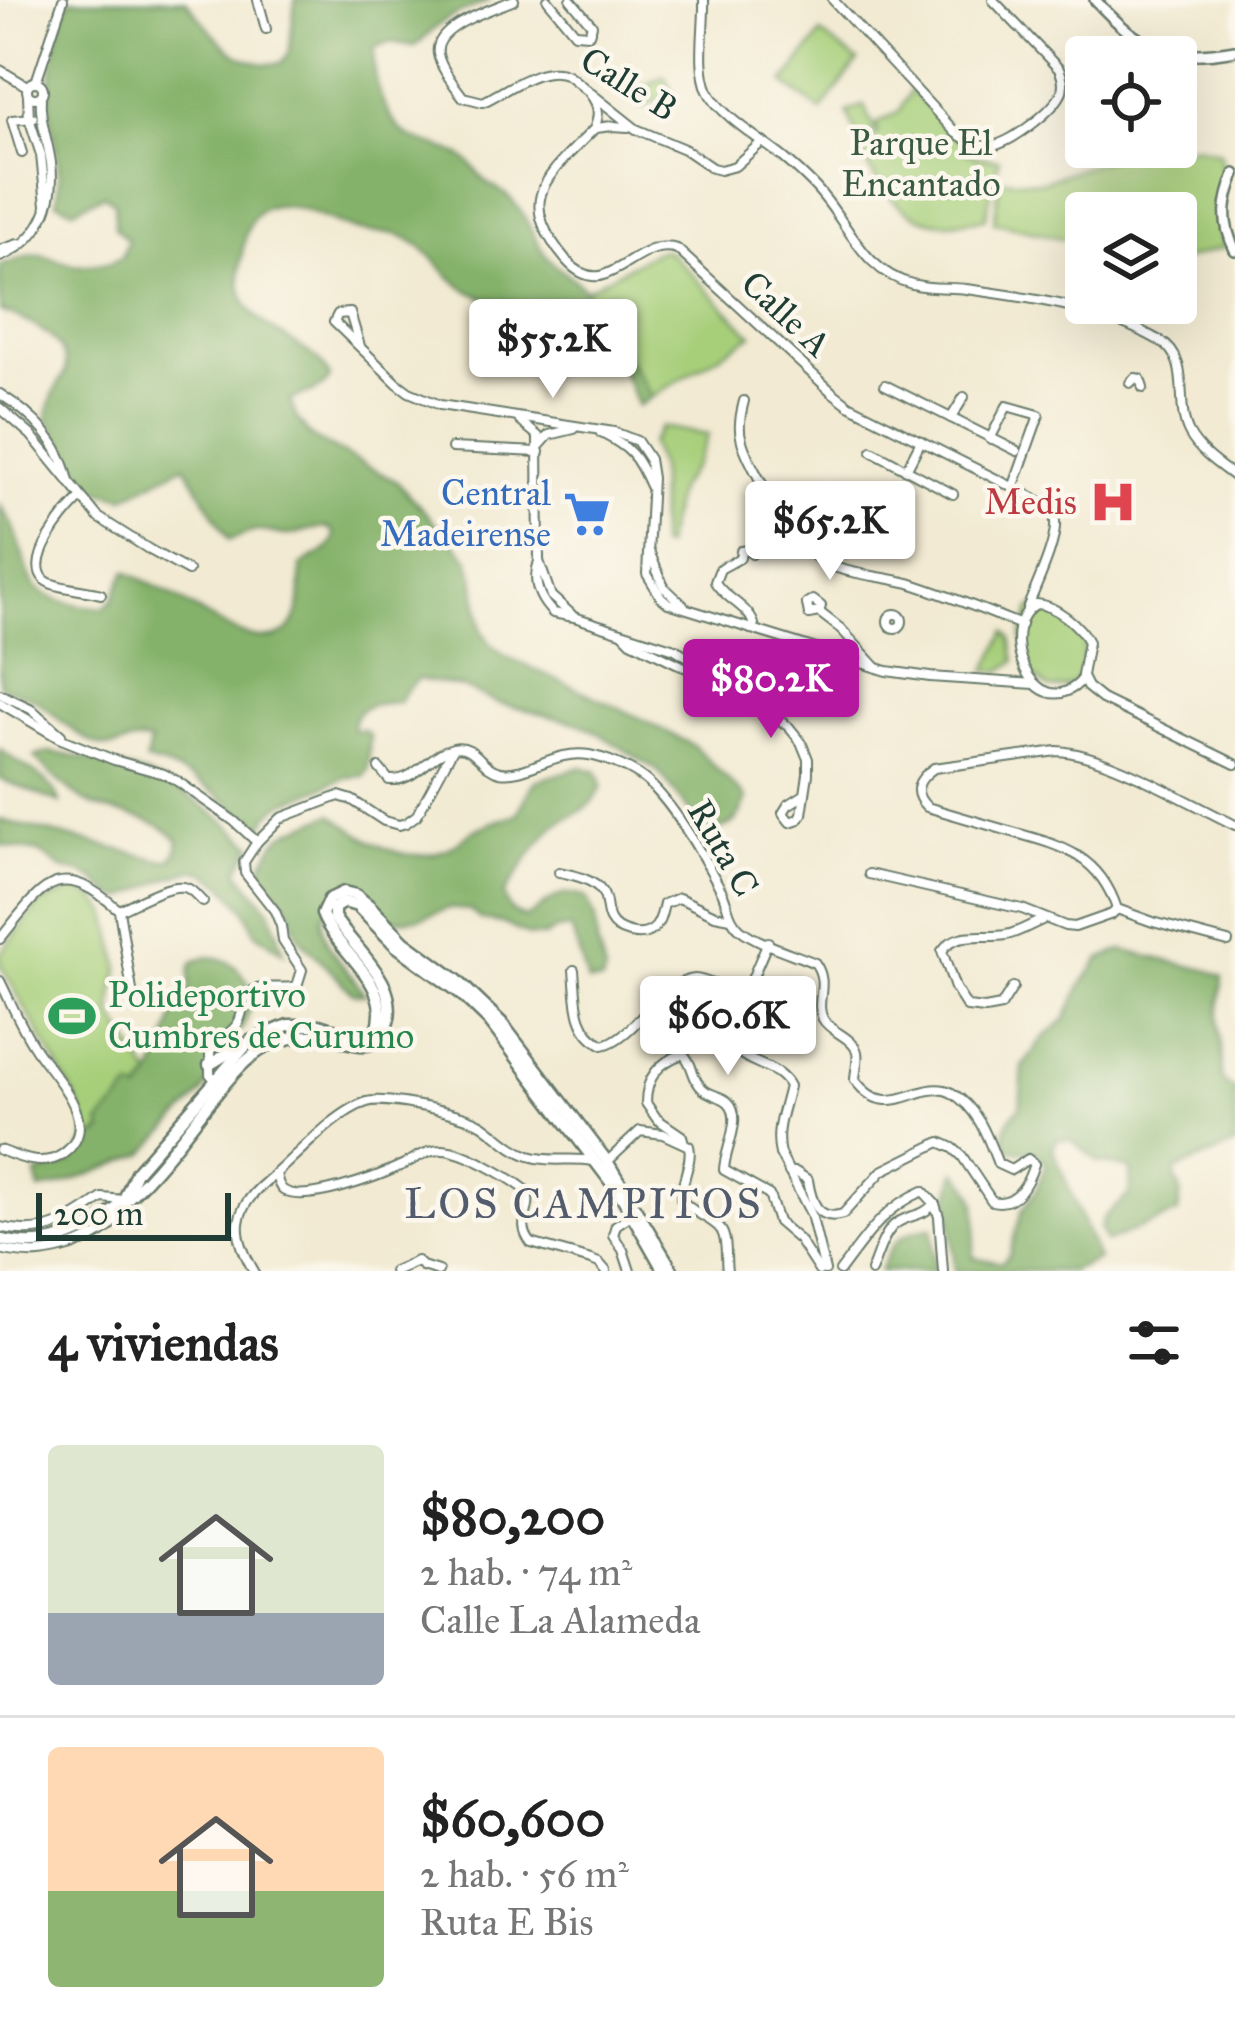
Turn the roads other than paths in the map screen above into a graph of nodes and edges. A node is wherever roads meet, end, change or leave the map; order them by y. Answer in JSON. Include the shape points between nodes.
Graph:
{"nodes":[{"id":1,"x":63,"y":0,"type":"edge"},
{"id":2,"x":258,"y":0,"type":"edge"},
{"id":3,"x":514,"y":0,"type":"edge"},
{"id":4,"x":548,"y":0,"type":"edge"},
{"id":5,"x":571,"y":0,"type":"edge"},
{"id":6,"x":833,"y":0,"type":"edge"},
{"id":7,"x":993,"y":0,"type":"edge"},
{"id":8,"x":1095,"y":0,"type":"edge"},
{"id":9,"x":706,"y":2,"type":"edge"},
{"id":10,"x":266,"y":29,"type":"dead end"},
{"id":11,"x":1235,"y":50,"type":"edge"},
{"id":12,"x":0,"y":70,"type":"edge"},
{"id":13,"x":30,"y":88,"type":"junction"},
{"id":14,"x":590,"y":94,"type":"junction"},
{"id":15,"x":41,"y":96,"type":"junction"},
{"id":16,"x":35,"y":118,"type":"junction"},
{"id":17,"x":0,"y":119,"type":"edge"},
{"id":18,"x":12,"y":120,"type":"junction"},
{"id":19,"x":594,"y":129,"type":"junction"},
{"id":20,"x":636,"y":129,"type":"junction"},
{"id":21,"x":762,"y":142,"type":"junction"},
{"id":22,"x":22,"y":153,"type":"dead end"},
{"id":23,"x":1235,"y":174,"type":"edge"},
{"id":24,"x":1224,"y":217,"type":"junction"},
{"id":25,"x":1235,"y":227,"type":"edge"},
{"id":26,"x":1235,"y":250,"type":"edge"},
{"id":27,"x":0,"y":253,"type":"edge"},
{"id":28,"x":361,"y":346,"type":"dead end"},
{"id":29,"x":885,"y":385,"type":"dead end"},
{"id":30,"x":0,"y":394,"type":"edge"},
{"id":31,"x":964,"y":397,"type":"dead end"},
{"id":32,"x":744,"y":401,"type":"dead end"},
{"id":33,"x":0,"y":408,"type":"edge"},
{"id":34,"x":514,"y":417,"type":"junction"},
{"id":35,"x":951,"y":418,"type":"junction"},
{"id":36,"x":41,"y":426,"type":"junction"},
{"id":37,"x":585,"y":428,"type":"junction"},
{"id":38,"x":31,"y":435,"type":"junction"},
{"id":39,"x":989,"y":439,"type":"junction"},
{"id":40,"x":921,"y":441,"type":"junction"},
{"id":41,"x":452,"y":448,"type":"dead end"},
{"id":42,"x":539,"y":449,"type":"junction"},
{"id":43,"x":1017,"y":451,"type":"dead end"},
{"id":44,"x":872,"y":452,"type":"dead end"},
{"id":45,"x":906,"y":470,"type":"junction"},
{"id":46,"x":1235,"y":477,"type":"edge"},
{"id":47,"x":69,"y":484,"type":"junction"},
{"id":48,"x":1013,"y":488,"type":"junction"},
{"id":49,"x":952,"y":494,"type":"dead end"},
{"id":50,"x":82,"y":501,"type":"junction"},
{"id":51,"x":740,"y":559,"type":"dead end"},
{"id":52,"x":188,"y":571,"type":"dead end"},
{"id":53,"x":1041,"y":577,"type":"junction"},
{"id":54,"x":101,"y":594,"type":"dead end"},
{"id":55,"x":1049,"y":607,"type":"junction"},
{"id":56,"x":1028,"y":609,"type":"junction"},
{"id":57,"x":819,"y":612,"type":"dead end"},
{"id":58,"x":1021,"y":625,"type":"junction"},
{"id":59,"x":751,"y":629,"type":"junction"},
{"id":60,"x":877,"y":668,"type":"junction"},
{"id":61,"x":1023,"y":668,"type":"junction"},
{"id":62,"x":1082,"y":678,"type":"junction"},
{"id":63,"x":992,"y":680,"type":"junction"},
{"id":64,"x":1035,"y":684,"type":"junction"},
{"id":65,"x":1066,"y":692,"type":"junction"},
{"id":66,"x":0,"y":699,"type":"edge"},
{"id":67,"x":1102,"y":699,"type":"junction"},
{"id":68,"x":454,"y":748,"type":"junction"},
{"id":69,"x":1235,"y":764,"type":"edge"},
{"id":70,"x":379,"y":768,"type":"dead end"},
{"id":71,"x":804,"y":795,"type":"dead end"},
{"id":72,"x":1235,"y":825,"type":"edge"},
{"id":73,"x":257,"y":842,"type":"junction"},
{"id":74,"x":559,"y":872,"type":"dead end"},
{"id":75,"x":869,"y":874,"type":"dead end"},
{"id":76,"x":202,"y":902,"type":"dead end"},
{"id":77,"x":1117,"y":909,"type":"junction"},
{"id":78,"x":118,"y":910,"type":"junction"},
{"id":79,"x":730,"y":918,"type":"junction"},
{"id":80,"x":1043,"y":919,"type":"junction"},
{"id":81,"x":0,"y":939,"type":"edge"},
{"id":82,"x":768,"y":942,"type":"junction"},
{"id":83,"x":1228,"y":942,"type":"dead end"},
{"id":84,"x":574,"y":970,"type":"dead end"},
{"id":85,"x":0,"y":981,"type":"edge"},
{"id":86,"x":1013,"y":987,"type":"dead end"},
{"id":87,"x":133,"y":997,"type":"dead end"},
{"id":88,"x":743,"y":1006,"type":"junction"},
{"id":89,"x":250,"y":1041,"type":"junction"},
{"id":90,"x":208,"y":1065,"type":"junction"},
{"id":91,"x":219,"y":1083,"type":"junction"},
{"id":92,"x":683,"y":1143,"type":"junction"},
{"id":93,"x":0,"y":1150,"type":"edge"},
{"id":94,"x":601,"y":1161,"type":"junction"},
{"id":95,"x":789,"y":1172,"type":"junction"},
{"id":96,"x":276,"y":1174,"type":"junction"},
{"id":97,"x":124,"y":1200,"type":"junction"},
{"id":98,"x":934,"y":1203,"type":"junction"},
{"id":99,"x":636,"y":1213,"type":"junction"},
{"id":100,"x":0,"y":1227,"type":"edge"},
{"id":101,"x":0,"y":1239,"type":"edge"},
{"id":102,"x":0,"y":1249,"type":"edge"},
{"id":103,"x":419,"y":1269,"type":"edge"},
{"id":104,"x":254,"y":1271,"type":"edge"},
{"id":105,"x":394,"y":1271,"type":"edge"},
{"id":106,"x":438,"y":1271,"type":"edge"},
{"id":107,"x":606,"y":1271,"type":"edge"},
{"id":108,"x":630,"y":1271,"type":"edge"},
{"id":109,"x":664,"y":1271,"type":"edge"},
{"id":110,"x":673,"y":1271,"type":"edge"},
{"id":111,"x":727,"y":1271,"type":"edge"},
{"id":112,"x":822,"y":1271,"type":"edge"},
{"id":113,"x":840,"y":1271,"type":"edge"},
{"id":114,"x":872,"y":1271,"type":"edge"},
{"id":115,"x":944,"y":1271,"type":"edge"}],
"edges":[{"from":1,"to":13,"type":"street"},
{"from":2,"to":10,"type":"street"},
{"from":3,"to":14,"type":"street","name":"Calle B","via":[[443,35],[439,58],[459,92],[483,102],[554,70]]},
{"from":4,"to":5,"type":"street","via":[[575,33],[589,34],[592,25]]},
{"from":6,"to":7,"type":"street","via":[[956,133],[980,146],[1023,130],[1056,100],[1063,82]]},
{"from":8,"to":11,"type":"street","via":[[1123,30],[1156,48]]},
{"from":9,"to":21,"type":"street","via":[[707,89]]},
{"from":12,"to":13,"type":"street"},
{"from":13,"to":15,"type":"street"},
{"from":13,"to":15,"type":"street","via":[[43,88]]},
{"from":13,"to":16,"type":"street"},
{"from":14,"to":19,"type":"street","via":[[598,111]]},
{"from":14,"to":20,"type":"street","name":"Calle B"},
{"from":15,"to":16,"type":"street"},
{"from":16,"to":18,"type":"street"},
{"from":16,"to":27,"type":"street","via":[[51,195],[39,228],[17,250]]},
{"from":17,"to":18,"type":"street"},
{"from":18,"to":22,"type":"street"},
{"from":19,"to":20,"type":"street"},
{"from":19,"to":40,"type":"street","name":"Calle A","via":[[552,172],[540,197],[544,228],[570,264],[598,276],[653,248],[677,249],[832,392]]},
{"from":20,"to":21,"type":"street","name":"Calle B","via":[[720,170]]},
{"from":21,"to":46,"type":"street","via":[[823,195],[865,257],[894,277],[1074,308],[1162,342],[1177,360],[1189,434]]},
{"from":23,"to":24,"type":"street"},
{"from":24,"to":25,"type":"street"},
{"from":24,"to":26,"type":"street"},
{"from":28,"to":34,"type":"street","via":[[409,392]]},
{"from":29,"to":35,"type":"street"},
{"from":30,"to":36,"type":"street"},
{"from":31,"to":35,"type":"street"},
{"from":32,"to":58,"type":"street","via":[[740,435],[750,465],[820,560]]},
{"from":33,"to":38,"type":"street"},
{"from":34,"to":37,"type":"street"},
{"from":34,"to":42,"type":"street","via":[[534,430]]},
{"from":35,"to":39,"type":"street"},
{"from":36,"to":38,"type":"street"},
{"from":36,"to":47,"type":"street"},
{"from":37,"to":42,"type":"street","via":[[549,435]]},
{"from":37,"to":59,"type":"street","via":[[638,450],[652,469],[649,551],[659,588],[685,607]]},
{"from":38,"to":47,"type":"street"},
{"from":39,"to":43,"type":"street"},
{"from":39,"to":48,"type":"street","via":[[1007,406],[1039,415]]},
{"from":40,"to":45,"type":"street"},
{"from":40,"to":48,"type":"street","name":"Calle A"},
{"from":41,"to":42,"type":"street"},
{"from":42,"to":71,"type":"street","via":[[547,599],[574,616],[675,649],[789,727],[808,766]]},
{"from":44,"to":45,"type":"street"},
{"from":45,"to":49,"type":"street"},
{"from":47,"to":50,"type":"street"},
{"from":48,"to":53,"type":"street","name":"Calle A","via":[[1046,504],[1055,519]]},
{"from":50,"to":52,"type":"street"},
{"from":50,"to":54,"type":"street","via":[[44,547],[40,571],[56,586]]},
{"from":51,"to":59,"type":"street","via":[[720,569],[716,582],[751,615]]},
{"from":53,"to":55,"type":"street","name":"Calle A"},
{"from":53,"to":56,"type":"street","name":"Calle A"},
{"from":55,"to":56,"type":"street"},
{"from":55,"to":62,"type":"street","via":[[1087,638]]},
{"from":56,"to":58,"type":"street"},
{"from":57,"to":60,"type":"street"},
{"from":58,"to":61,"type":"street"},
{"from":59,"to":60,"type":"street"},
{"from":60,"to":63,"type":"street"},
{"from":61,"to":63,"type":"street"},
{"from":61,"to":64,"type":"street"},
{"from":62,"to":65,"type":"street"},
{"from":62,"to":67,"type":"street"},
{"from":63,"to":64,"type":"street"},
{"from":64,"to":65,"type":"street"},
{"from":65,"to":67,"type":"street"},
{"from":66,"to":73,"type":"street","via":[[52,734],[177,781]]},
{"from":67,"to":69,"type":"street"},
{"from":68,"to":70,"type":"street","via":[[403,779],[389,780]]},
{"from":68,"to":73,"type":"street","via":[[412,820],[393,824],[339,796],[281,818]]},
{"from":68,"to":79,"type":"street","name":"Ruta C","via":[[470,749],[501,772],[573,754],[638,774],[683,827]]},
{"from":72,"to":77,"type":"street","via":[[1073,752],[934,768],[920,779],[927,807],[1075,853]]},
{"from":73,"to":90,"type":"street","via":[[244,873],[275,911],[302,978],[297,986],[249,993]]},
{"from":74,"to":79,"type":"street","via":[[600,888],[620,930],[652,930],[664,904],[679,898]]},
{"from":75,"to":80,"type":"street"},
{"from":76,"to":78,"type":"street","via":[[177,887]]},
{"from":77,"to":80,"type":"street","via":[[1076,927]]},
{"from":77,"to":83,"type":"street"},
{"from":78,"to":81,"type":"street","via":[[87,885],[66,880],[33,898]]},
{"from":78,"to":87,"type":"street"},
{"from":79,"to":82,"type":"street","name":"Ruta C"},
{"from":80,"to":86,"type":"street","via":[[1004,935],[951,940],[942,951],[967,1007],[1001,1006]]},
{"from":82,"to":88,"type":"street","name":"Ruta C"},
{"from":82,"to":95,"type":"street","name":"Ruta C","via":[[820,970],[820,1014],[855,1047],[860,1088],[891,1101],[930,1089],[952,1093],[982,1124],[998,1164],[1034,1164],[1016,1196],[1000,1204],[953,1148],[931,1144],[881,1171],[836,1216],[816,1209],[808,1180]]},
{"from":84,"to":88,"type":"street","via":[[581,1026],[603,1045],[690,980],[730,989]]},
{"from":85,"to":93,"type":"street","via":[[76,1109],[78,1129],[55,1158]]},
{"from":88,"to":95,"type":"street","name":"Ruta C","via":[[736,1050],[789,1086],[777,1130]]},
{"from":89,"to":90,"type":"main road"},
{"from":89,"to":91,"type":"main road"},
{"from":89,"to":94,"type":"main road","via":[[302,1024],[360,1038],[377,1030],[373,986],[322,914],[333,895],[351,893],[488,1008]]},
{"from":90,"to":91,"type":"street"},
{"from":91,"to":94,"type":"main road","via":[[284,1040],[321,1036],[359,1046],[382,1036],[382,980],[334,917],[337,905],[349,902],[482,1013]]},
{"from":91,"to":97,"type":"main road"},
{"from":92,"to":94,"type":"street","via":[[640,1131]]},
{"from":92,"to":111,"type":"street","via":[[691,1155],[681,1199],[723,1233]]},
{"from":92,"to":112,"type":"street","via":[[646,1103],[650,1078],[683,1054],[702,1089],[733,1110],[724,1170],[769,1196],[773,1215]]},
{"from":94,"to":96,"type":"street","via":[[529,1156],[467,1117],[376,1100],[315,1137]]},
{"from":94,"to":99,"type":"main road"},
{"from":95,"to":112,"type":"street","via":[[811,1214]]},
{"from":96,"to":104,"type":"street","via":[[238,1225]]},
{"from":96,"to":107,"type":"street","via":[[284,1190],[319,1192],[432,1151],[454,1152],[526,1190],[531,1243]]},
{"from":97,"to":100,"type":"street","via":[[102,1198],[66,1223],[37,1230]]},
{"from":97,"to":101,"type":"main road","via":[[57,1240]]},
{"from":97,"to":102,"type":"street","via":[[115,1221],[78,1243],[43,1253]]},
{"from":98,"to":113,"type":"street","via":[[923,1191],[897,1205]]},
{"from":98,"to":114,"type":"street","via":[[891,1228]]},
{"from":98,"to":115,"type":"street"},
{"from":99,"to":108,"type":"street","via":[[613,1235]]},
{"from":99,"to":109,"type":"main road"},
{"from":99,"to":110,"type":"main road"},
{"from":103,"to":105,"type":"street","via":[[417,1261]]},
{"from":103,"to":106,"type":"street"}]}
